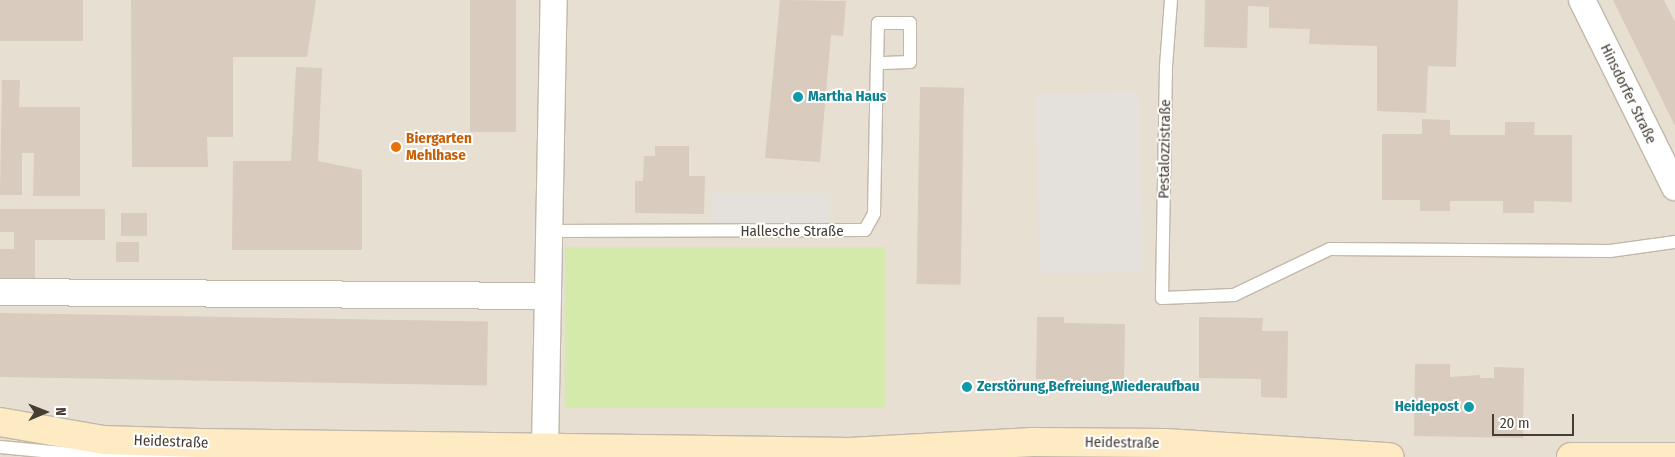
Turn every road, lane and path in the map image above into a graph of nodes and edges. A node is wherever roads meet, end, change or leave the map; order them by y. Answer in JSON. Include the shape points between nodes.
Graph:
{"nodes":[{"id":1,"x":554,"y":0,"type":"edge"},
{"id":2,"x":1171,"y":0,"type":"edge"},
{"id":3,"x":1582,"y":0,"type":"edge"},
{"id":4,"x":877,"y":64,"type":"dead end"},
{"id":5,"x":1675,"y":187,"type":"edge"},
{"id":6,"x":549,"y":231,"type":"junction"},
{"id":7,"x":1675,"y":242,"type":"edge"},
{"id":8,"x":0,"y":292,"type":"edge"},
{"id":9,"x":548,"y":296,"type":"junction"},
{"id":10,"x":0,"y":422,"type":"edge"},
{"id":11,"x":0,"y":447,"type":"edge"},
{"id":12,"x":545,"y":449,"type":"junction"},
{"id":13,"x":1034,"y":450,"type":"edge"},
{"id":14,"x":206,"y":457,"type":"edge"},
{"id":15,"x":1390,"y":457,"type":"edge"},
{"id":16,"x":1570,"y":457,"type":"edge"},
{"id":17,"x":1675,"y":457,"type":"edge"}],
"edges":[{"from":1,"to":6,"type":"street"},
{"from":2,"to":7,"type":"lane","name":"Pestalozzistraße","via":[[1166,66],[1162,298],[1234,295],[1330,249],[1610,251]]},
{"from":3,"to":5,"type":"street","name":"Hinsdorfer Straße"},
{"from":4,"to":6,"type":"lane","name":"Hallesche Straße","via":[[874,214],[865,230],[850,233]]},
{"from":6,"to":9,"type":"street"},
{"from":8,"to":9,"type":"street"},
{"from":9,"to":12,"type":"street"},
{"from":10,"to":12,"type":"main road","name":"Heidestraße","via":[[103,440]]},
{"from":11,"to":14,"type":"lane","via":[[85,455]]},
{"from":12,"to":13,"type":"main road","name":"Heidestraße"},
{"from":13,"to":15,"type":"main road","name":"Heidestraße","via":[[1166,443]]},
{"from":16,"to":17,"type":"main road"}]}
